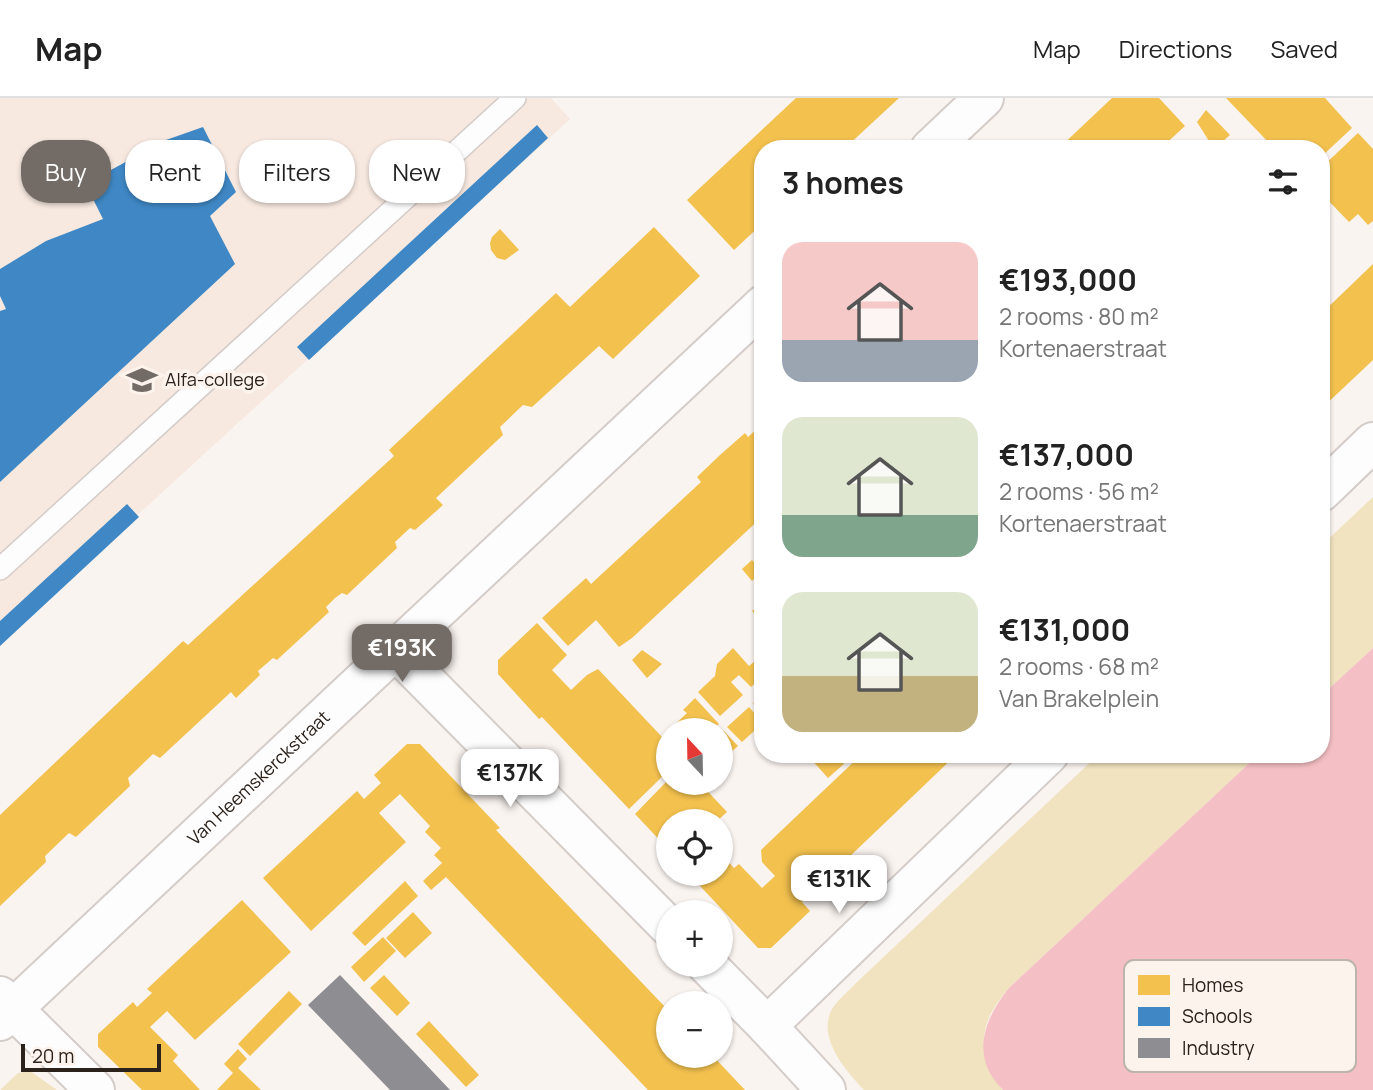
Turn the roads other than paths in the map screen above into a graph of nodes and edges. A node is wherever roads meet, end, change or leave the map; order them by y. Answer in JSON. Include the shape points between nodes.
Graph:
{"nodes":[{"id":1,"x":515,"y":98,"type":"edge"},
{"id":2,"x":984,"y":98,"type":"edge"},
{"id":3,"x":940,"y":140,"type":"edge"},
{"id":4,"x":754,"y":313,"type":"edge"},
{"id":5,"x":1373,"y":442,"type":"edge"},
{"id":6,"x":1330,"y":483,"type":"edge"},
{"id":7,"x":0,"y":569,"type":"edge"},
{"id":8,"x":395,"y":650,"type":"junction"},
{"id":9,"x":1040,"y":763,"type":"edge"},
{"id":10,"x":656,"y":914,"type":"edge"},
{"id":11,"x":719,"y":977,"type":"edge"},
{"id":12,"x":4,"y":1008,"type":"edge"},
{"id":13,"x":767,"y":1026,"type":"junction"},
{"id":14,"x":95,"y":1090,"type":"edge"},
{"id":15,"x":826,"y":1090,"type":"edge"}],
"edges":[{"from":1,"to":7,"type":"lane"},
{"from":2,"to":3,"type":"street"},
{"from":4,"to":8,"type":"street","name":"Van Heemskerckstraat"},
{"from":5,"to":6,"type":"street"},
{"from":8,"to":10,"type":"street"},
{"from":8,"to":12,"type":"street","name":"Van Heemskerckstraat"},
{"from":9,"to":13,"type":"street"},
{"from":11,"to":13,"type":"street"},
{"from":12,"to":14,"type":"street"},
{"from":13,"to":15,"type":"street"}]}
